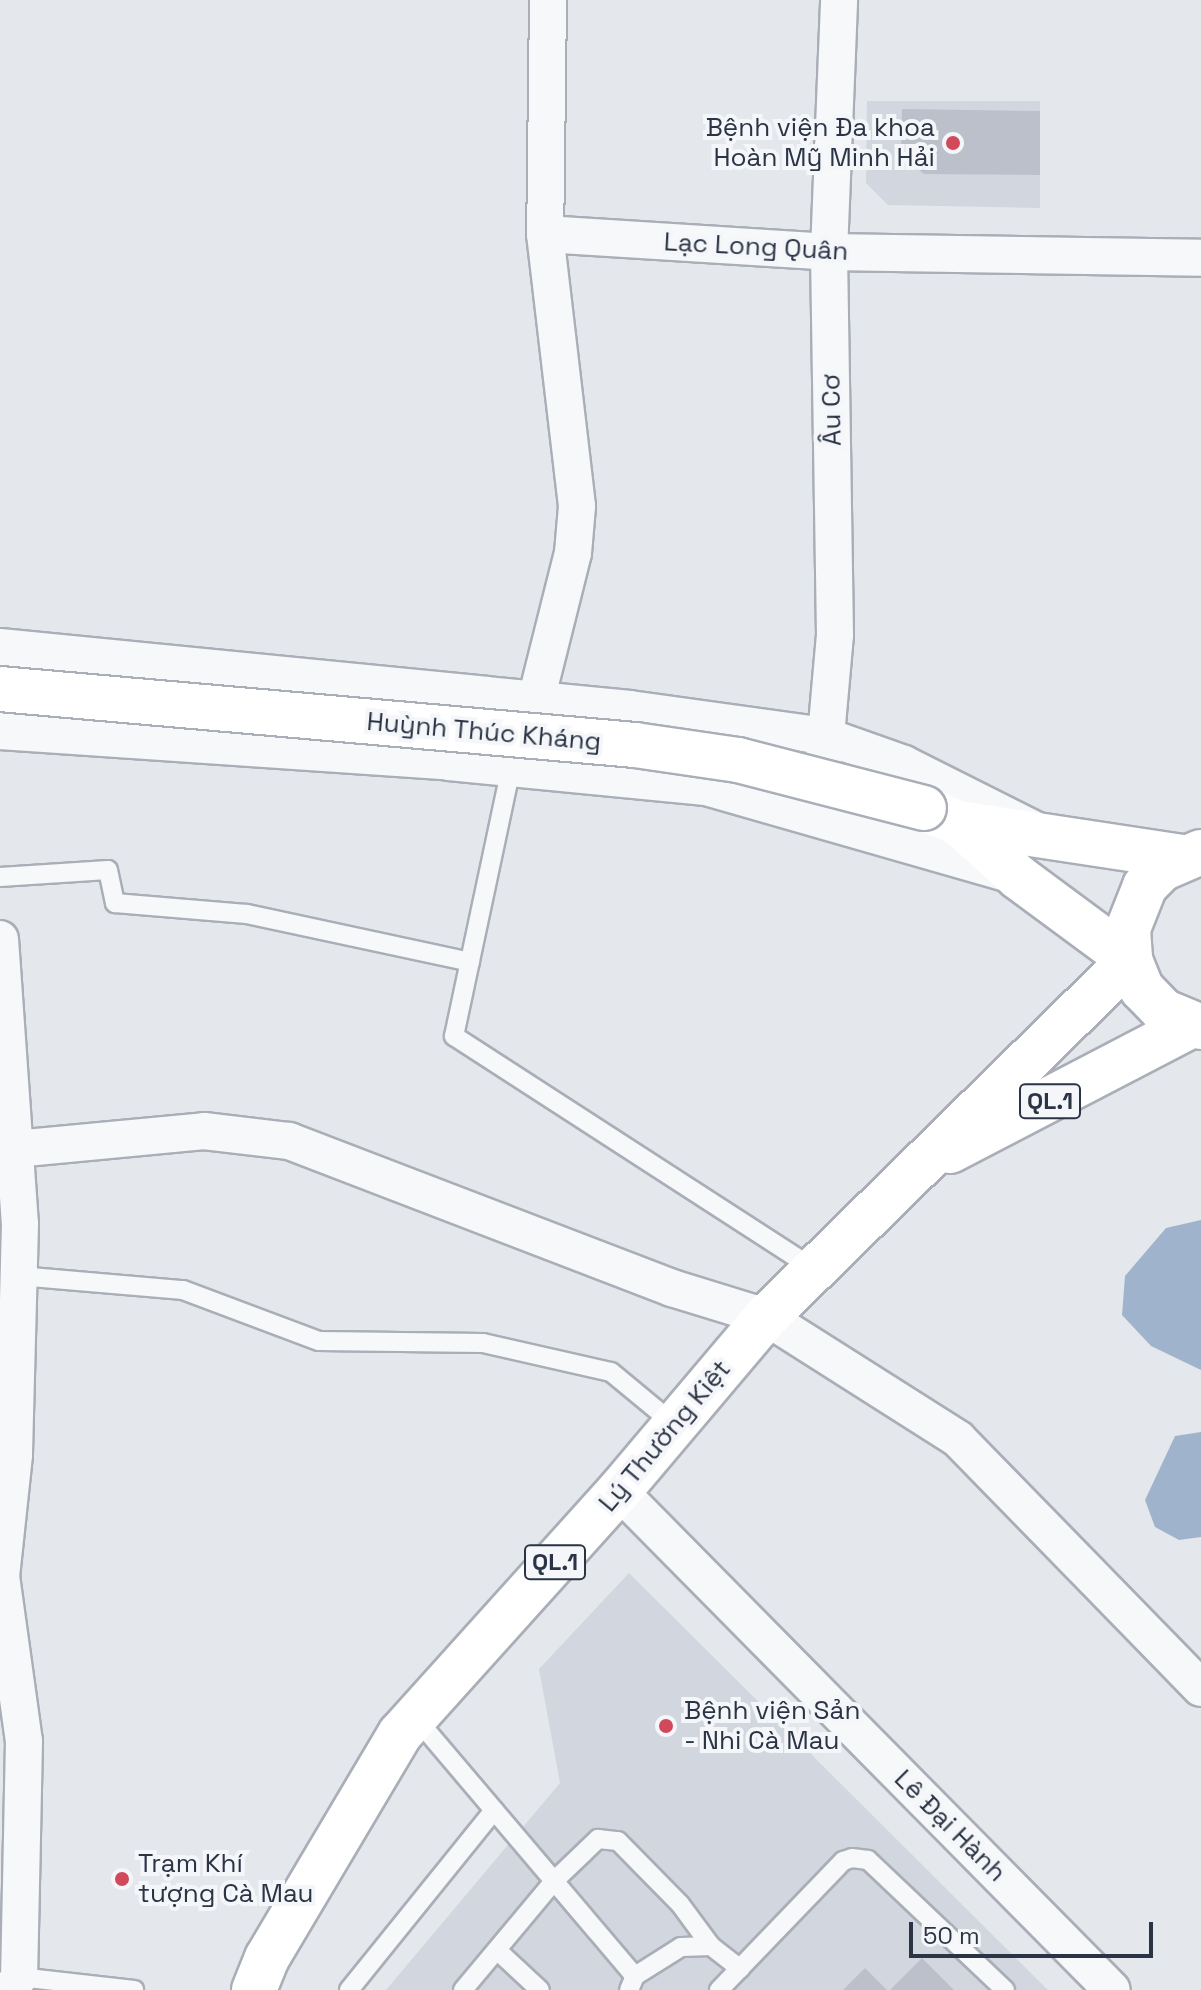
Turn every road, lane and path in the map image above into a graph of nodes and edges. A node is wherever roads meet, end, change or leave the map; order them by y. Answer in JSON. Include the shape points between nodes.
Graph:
{"nodes":[{"id":1,"x":548,"y":0,"type":"edge"},
{"id":2,"x":839,"y":0,"type":"edge"},
{"id":3,"x":545,"y":234,"type":"junction"},
{"id":4,"x":829,"y":252,"type":"junction"},
{"id":5,"x":1201,"y":258,"type":"edge"},
{"id":6,"x":0,"y":647,"type":"edge"},
{"id":7,"x":0,"y":689,"type":"edge"},
{"id":8,"x":536,"y":700,"type":"junction"},
{"id":9,"x":0,"y":731,"type":"edge"},
{"id":10,"x":825,"y":736,"type":"junction"},
{"id":11,"x":511,"y":768,"type":"junction"},
{"id":12,"x":941,"y":816,"type":"junction"},
{"id":13,"x":819,"y":820,"type":"junction"},
{"id":14,"x":1036,"y":831,"type":"junction"},
{"id":15,"x":1192,"y":854,"type":"edge"},
{"id":16,"x":0,"y":877,"type":"edge"},
{"id":17,"x":1018,"y":877,"type":"junction"},
{"id":18,"x":0,"y":939,"type":"edge"},
{"id":19,"x":1130,"y":960,"type":"junction"},
{"id":20,"x":470,"y":962,"type":"junction"},
{"id":21,"x":1196,"y":1026,"type":"edge"},
{"id":22,"x":15,"y":1149,"type":"junction"},
{"id":23,"x":908,"y":1172,"type":"junction"},
{"id":24,"x":814,"y":1269,"type":"junction"},
{"id":25,"x":19,"y":1276,"type":"junction"},
{"id":26,"x":766,"y":1317,"type":"junction"},
{"id":27,"x":675,"y":1425,"type":"junction"},
{"id":28,"x":619,"y":1491,"type":"junction"},
{"id":29,"x":1201,"y":1688,"type":"edge"},
{"id":30,"x":415,"y":1717,"type":"junction"},
{"id":31,"x":494,"y":1810,"type":"junction"},
{"id":32,"x":554,"y":1881,"type":"junction"},
{"id":33,"x":711,"y":1946,"type":"junction"},
{"id":34,"x":498,"y":1951,"type":"junction"},
{"id":35,"x":740,"y":1969,"type":"junction"},
{"id":36,"x":9,"y":1980,"type":"edge"},
{"id":37,"x":632,"y":1983,"type":"edge"},
{"id":38,"x":134,"y":1990,"type":"edge"},
{"id":39,"x":254,"y":1990,"type":"edge"},
{"id":40,"x":349,"y":1990,"type":"edge"},
{"id":41,"x":463,"y":1990,"type":"edge"},
{"id":42,"x":540,"y":1990,"type":"edge"},
{"id":43,"x":719,"y":1990,"type":"edge"},
{"id":44,"x":1005,"y":1990,"type":"edge"},
{"id":45,"x":1112,"y":1990,"type":"edge"}],
"edges":[{"from":1,"to":3,"type":"street"},
{"from":2,"to":4,"type":"street","name":"Âu Cơ"},
{"from":3,"to":4,"type":"street","name":"Lạc Long Quân"},
{"from":3,"to":8,"type":"street","via":[[577,506],[573,553]]},
{"from":4,"to":5,"type":"street","name":"Lạc Long Quân"},
{"from":4,"to":10,"type":"street","name":"Âu Cơ","via":[[835,635]]},
{"from":6,"to":8,"type":"street"},
{"from":7,"to":12,"type":"main road","name":"Huỳnh Thúc Kháng","bridge":true,"via":[[635,745],[738,760]]},
{"from":8,"to":10,"type":"street"},
{"from":9,"to":11,"type":"street"},
{"from":10,"to":13,"type":"street","name":"Âu Cơ"},
{"from":10,"to":14,"type":"street","via":[[945,782]]},
{"from":11,"to":13,"type":"street","via":[[706,787]]},
{"from":11,"to":20,"type":"lane"},
{"from":12,"to":14,"type":"main road","name":"Huỳnh Thúc Kháng"},
{"from":12,"to":17,"type":"main road","name":"Huỳnh Thúc Kháng"},
{"from":13,"to":17,"type":"street"},
{"from":14,"to":15,"type":"main road","name":"Huỳnh Thúc Kháng"},
{"from":15,"to":19,"type":"main road","via":[[1162,869],[1134,907]]},
{"from":16,"to":20,"type":"lane","via":[[108,870],[115,903],[247,914]]},
{"from":17,"to":19,"type":"main road","name":"Huỳnh Thúc Kháng"},
{"from":18,"to":22,"type":"street"},
{"from":19,"to":21,"type":"main road","number":"QL.1","via":[[1142,989],[1163,1011]]},
{"from":19,"to":23,"type":"main road","name":"Lý Thường Kiệt","number":"QL.1"},
{"from":20,"to":24,"type":"lane","via":[[454,1036]]},
{"from":21,"to":23,"type":"main road","name":"Lý Thường Kiệt","number":"QL.1"},
{"from":22,"to":25,"type":"street"},
{"from":22,"to":26,"type":"street","via":[[204,1131],[289,1141],[672,1288]]},
{"from":23,"to":24,"type":"main road","name":"Lý Thường Kiệt","number":"QL.1"},
{"from":24,"to":26,"type":"main road","name":"Lý Thường Kiệt","number":"QL.1"},
{"from":25,"to":27,"type":"lane","via":[[183,1290],[319,1341],[483,1343],[611,1372]]},
{"from":25,"to":36,"type":"street","via":[[14,1455],[1,1576],[24,1741]]},
{"from":26,"to":27,"type":"main road","name":"Lý Thường Kiệt","number":"QL.1"},
{"from":26,"to":29,"type":"street","via":[[958,1439]]},
{"from":27,"to":28,"type":"main road","name":"Lý Thường Kiệt","number":"QL.1"},
{"from":28,"to":30,"type":"main road","name":"Lý Thường Kiệt","number":"QL.1"},
{"from":28,"to":45,"type":"street","name":"Lê Đại Hành"},
{"from":30,"to":31,"type":"lane"},
{"from":30,"to":39,"type":"main road","name":"Lý Thường Kiệt","number":"QL.1","via":[[267,1958]]},
{"from":31,"to":32,"type":"lane"},
{"from":31,"to":40,"type":"lane"},
{"from":32,"to":33,"type":"lane","via":[[598,1839],[618,1841],[680,1904]]},
{"from":32,"to":34,"type":"lane"},
{"from":32,"to":37,"type":"lane"},
{"from":33,"to":35,"type":"lane"},
{"from":33,"to":37,"type":"lane","via":[[681,1947]]},
{"from":34,"to":41,"type":"lane"},
{"from":34,"to":42,"type":"lane"},
{"from":35,"to":43,"type":"lane"},
{"from":35,"to":44,"type":"lane","via":[[843,1861],[858,1858],[868,1860]]},
{"from":36,"to":38,"type":"lane"}]}
